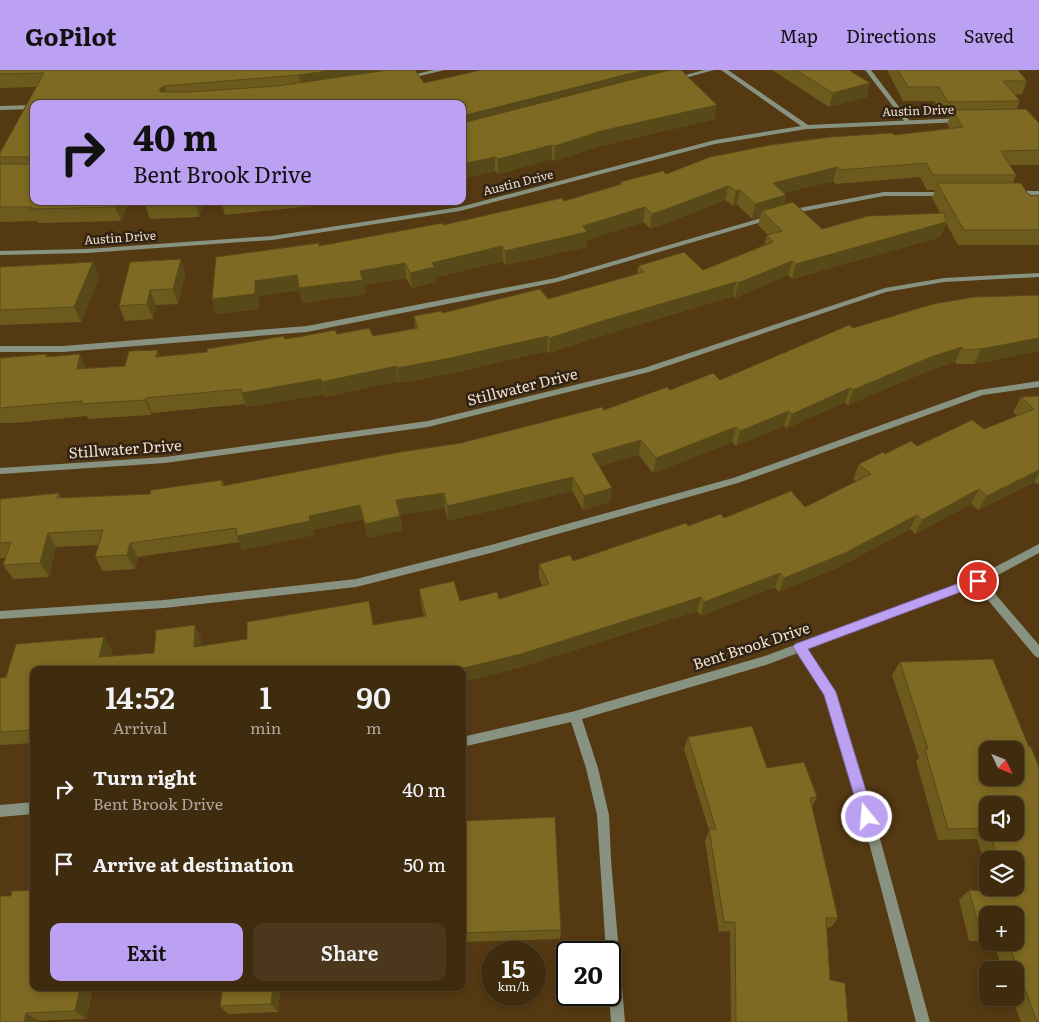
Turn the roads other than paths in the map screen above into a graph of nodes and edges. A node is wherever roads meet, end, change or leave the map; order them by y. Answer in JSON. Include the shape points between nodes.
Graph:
{"nodes":[{"id":1,"x":442,"y":70,"type":"edge"},
{"id":2,"x":711,"y":70,"type":"edge"},
{"id":3,"x":724,"y":70,"type":"edge"},
{"id":4,"x":868,"y":70,"type":"edge"},
{"id":5,"x":398,"y":80,"type":"edge"},
{"id":6,"x":666,"y":81,"type":"edge"},
{"id":7,"x":30,"y":107,"type":"edge"},
{"id":8,"x":4,"y":110,"type":"edge"},
{"id":9,"x":972,"y":120,"type":"edge"},
{"id":10,"x":907,"y":121,"type":"junction"},
{"id":11,"x":807,"y":127,"type":"junction"},
{"id":12,"x":1010,"y":193,"type":"edge"},
{"id":13,"x":1039,"y":193,"type":"edge"},
{"id":14,"x":952,"y":194,"type":"edge"},
{"id":15,"x":0,"y":253,"type":"edge"},
{"id":16,"x":1039,"y":275,"type":"edge"},
{"id":17,"x":0,"y":349,"type":"edge"},
{"id":18,"x":1039,"y":384,"type":"edge"},
{"id":19,"x":0,"y":471,"type":"edge"},
{"id":20,"x":1039,"y":548,"type":"edge"},
{"id":21,"x":978,"y":581,"type":"junction"},
{"id":22,"x":0,"y":615,"type":"edge"},
{"id":23,"x":799,"y":647,"type":"junction"},
{"id":24,"x":1039,"y":653,"type":"edge"},
{"id":25,"x":575,"y":716,"type":"junction"},
{"id":26,"x":466,"y":741,"type":"edge"},
{"id":27,"x":30,"y":808,"type":"edge"},
{"id":28,"x":0,"y":811,"type":"edge"},
{"id":29,"x":618,"y":1022,"type":"edge"},
{"id":30,"x":923,"y":1022,"type":"edge"}],
"edges":[{"from":1,"to":5,"type":"street"},
{"from":2,"to":6,"type":"street"},
{"from":3,"to":11,"type":"street"},
{"from":4,"to":10,"type":"street"},
{"from":7,"to":8,"type":"street"},
{"from":9,"to":10,"type":"street","name":"Austin Drive"},
{"from":10,"to":11,"type":"street","name":"Austin Drive"},
{"from":11,"to":15,"type":"street","name":"Austin Drive","via":[[715,142],[460,209],[272,238],[87,251]]},
{"from":12,"to":13,"type":"street"},
{"from":14,"to":17,"type":"street","via":[[884,194],[800,209],[557,280],[307,329],[63,349]]},
{"from":16,"to":19,"type":"street","name":"Stillwater Drive","via":[[944,280],[886,290],[646,370],[428,424],[165,460]]},
{"from":18,"to":22,"type":"street","via":[[982,392],[735,481],[356,583],[164,604]]},
{"from":20,"to":21,"type":"street","name":"Bent Brook Drive"},
{"from":21,"to":23,"type":"street","name":"Bent Brook Drive"},
{"from":21,"to":24,"type":"street"},
{"from":23,"to":25,"type":"street","name":"Bent Brook Drive","via":[[766,660]]},
{"from":23,"to":30,"type":"street","via":[[829,692],[873,835]]},
{"from":25,"to":26,"type":"street","name":"Bent Brook Drive"},
{"from":25,"to":29,"type":"street","via":[[603,815]]},
{"from":27,"to":28,"type":"street"}]}
